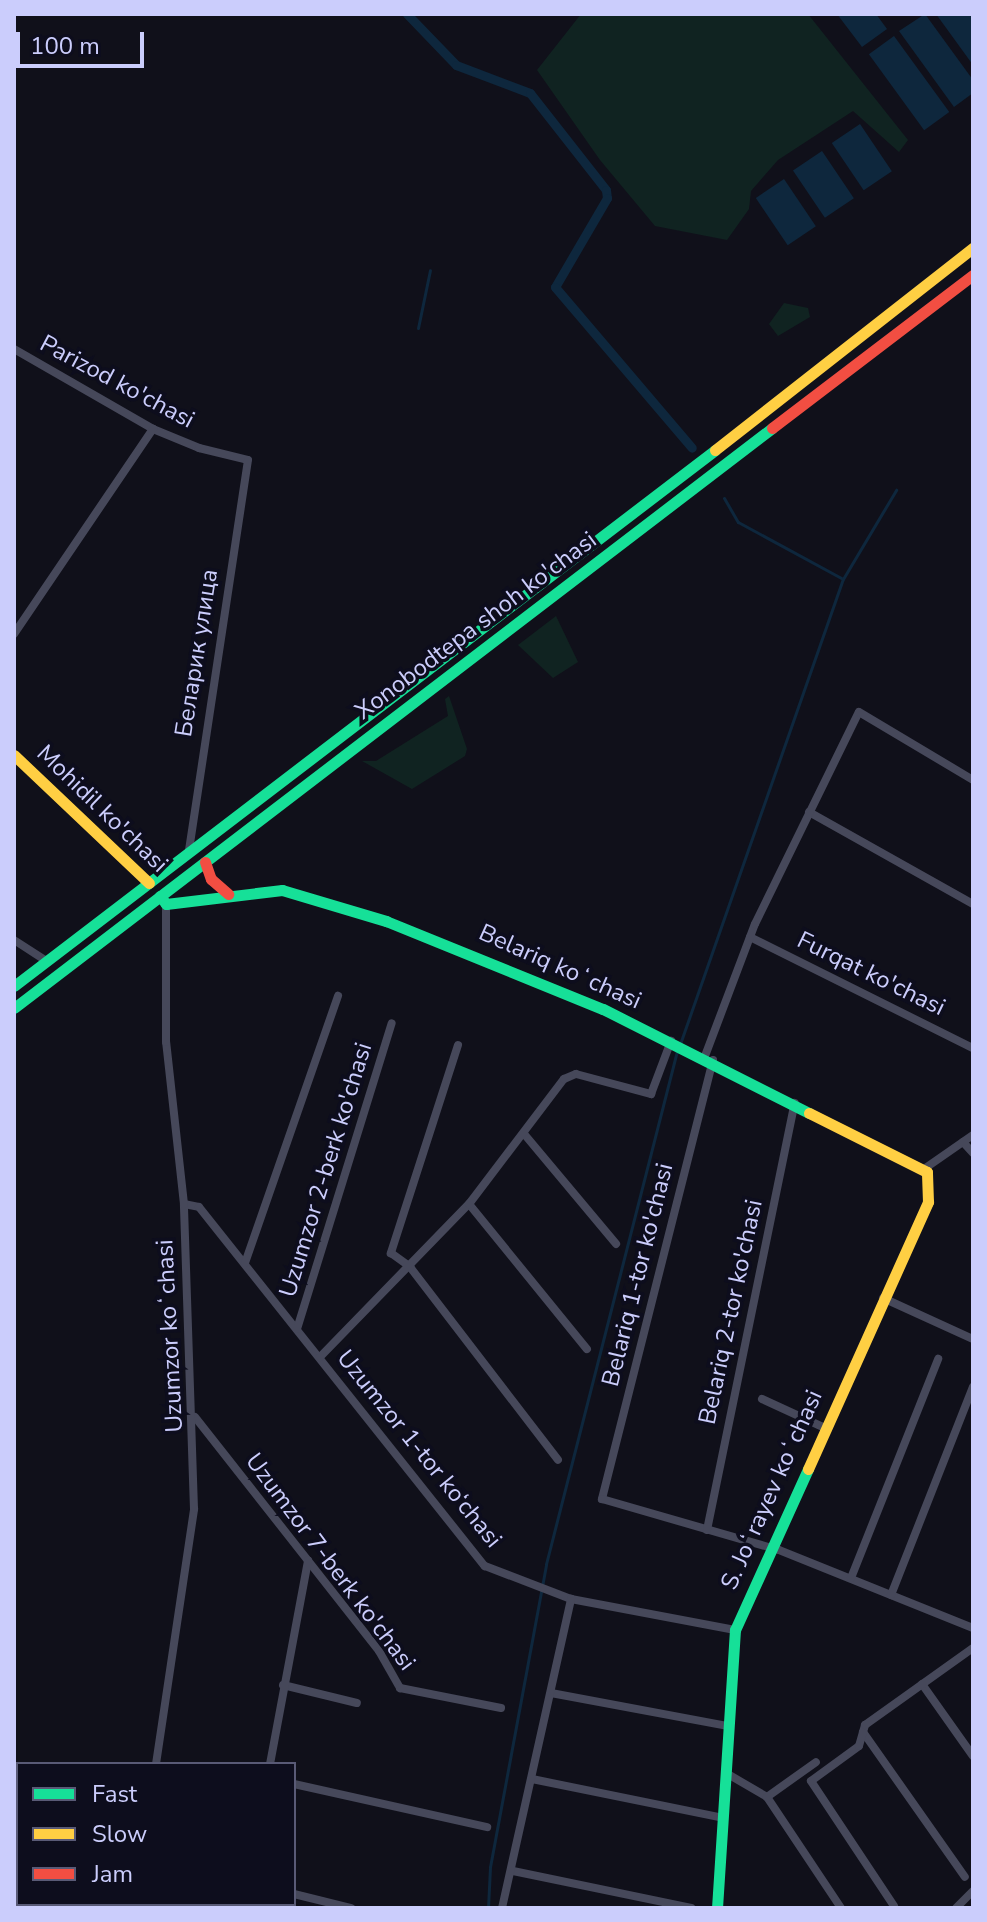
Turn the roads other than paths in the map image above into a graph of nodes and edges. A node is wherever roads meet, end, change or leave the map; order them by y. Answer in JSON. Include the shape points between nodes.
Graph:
{"nodes":[{"id":1,"x":973,"y":248,"type":"edge"},
{"id":2,"x":970,"y":277,"type":"edge"},
{"id":3,"x":14,"y":349,"type":"edge"},
{"id":4,"x":834,"y":359,"type":"junction"},
{"id":5,"x":844,"y":372,"type":"junction"},
{"id":6,"x":153,"y":429,"type":"junction"},
{"id":7,"x":248,"y":460,"type":"joint"},
{"id":8,"x":651,"y":500,"type":"junction"},
{"id":9,"x":663,"y":511,"type":"junction"},
{"id":10,"x":14,"y":634,"type":"edge"},
{"id":11,"x":407,"y":686,"type":"junction"},
{"id":12,"x":418,"y":699,"type":"junction"},
{"id":13,"x":14,"y":755,"type":"edge"},
{"id":14,"x":973,"y":780,"type":"edge"},
{"id":15,"x":809,"y":812,"type":"junction"},
{"id":16,"x":189,"y":852,"type":"junction"},
{"id":17,"x":205,"y":862,"type":"junction"},
{"id":18,"x":149,"y":883,"type":"junction"},
{"id":19,"x":228,"y":894,"type":"junction"},
{"id":20,"x":163,"y":900,"type":"junction"},
{"id":21,"x":973,"y":904,"type":"edge"},
{"id":22,"x":750,"y":937,"type":"junction"},
{"id":23,"x":14,"y":940,"type":"edge"},
{"id":24,"x":46,"y":961,"type":"junction"},
{"id":25,"x":14,"y":986,"type":"edge"},
{"id":26,"x":338,"y":996,"type":"dead end"},
{"id":27,"x":14,"y":1008,"type":"edge"},
{"id":28,"x":392,"y":1023,"type":"dead end"},
{"id":29,"x":671,"y":1041,"type":"junction"},
{"id":30,"x":458,"y":1045,"type":"dead end"},
{"id":31,"x":973,"y":1048,"type":"edge"},
{"id":32,"x":709,"y":1058,"type":"junction"},
{"id":33,"x":795,"y":1103,"type":"junction"},
{"id":34,"x":525,"y":1135,"type":"junction"},
{"id":35,"x":973,"y":1135,"type":"edge"},
{"id":36,"x":963,"y":1142,"type":"junction"},
{"id":37,"x":973,"y":1153,"type":"edge"},
{"id":38,"x":924,"y":1169,"type":"junction"},
{"id":39,"x":184,"y":1204,"type":"junction"},
{"id":40,"x":469,"y":1204,"type":"junction"},
{"id":41,"x":616,"y":1244,"type":"dead end"},
{"id":42,"x":245,"y":1263,"type":"junction"},
{"id":43,"x":410,"y":1267,"type":"junction"},
{"id":44,"x":883,"y":1298,"type":"junction"},
{"id":45,"x":297,"y":1329,"type":"junction"},
{"id":46,"x":973,"y":1339,"type":"edge"},
{"id":47,"x":587,"y":1349,"type":"dead end"},
{"id":48,"x":320,"y":1357,"type":"junction"},
{"id":49,"x":938,"y":1359,"type":"dead end"},
{"id":50,"x":973,"y":1387,"type":"edge"},
{"id":51,"x":762,"y":1399,"type":"dead end"},
{"id":52,"x":195,"y":1416,"type":"junction"},
{"id":53,"x":823,"y":1427,"type":"junction"},
{"id":54,"x":558,"y":1460,"type":"dead end"},
{"id":55,"x":707,"y":1530,"type":"junction"},
{"id":56,"x":769,"y":1550,"type":"junction"},
{"id":57,"x":308,"y":1561,"type":"junction"},
{"id":58,"x":851,"y":1578,"type":"junction"},
{"id":59,"x":891,"y":1595,"type":"junction"},
{"id":60,"x":571,"y":1599,"type":"junction"},
{"id":61,"x":973,"y":1628,"type":"edge"},
{"id":62,"x":735,"y":1630,"type":"junction"},
{"id":63,"x":973,"y":1648,"type":"edge"},
{"id":64,"x":922,"y":1684,"type":"junction"},
{"id":65,"x":283,"y":1685,"type":"junction"},
{"id":66,"x":551,"y":1693,"type":"junction"},
{"id":67,"x":357,"y":1703,"type":"dead end"},
{"id":68,"x":501,"y":1708,"type":"dead end"},
{"id":69,"x":727,"y":1726,"type":"junction"},
{"id":70,"x":863,"y":1732,"type":"junction"},
{"id":71,"x":973,"y":1756,"type":"edge"},
{"id":72,"x":156,"y":1762,"type":"edge"},
{"id":73,"x":270,"y":1762,"type":"edge"},
{"id":74,"x":816,"y":1762,"type":"dead end"},
{"id":75,"x":726,"y":1773,"type":"junction"},
{"id":76,"x":532,"y":1779,"type":"junction"},
{"id":77,"x":296,"y":1784,"type":"edge"},
{"id":78,"x":767,"y":1797,"type":"junction"},
{"id":79,"x":723,"y":1818,"type":"junction"},
{"id":80,"x":487,"y":1827,"type":"dead end"},
{"id":81,"x":513,"y":1871,"type":"junction"},
{"id":82,"x":965,"y":1877,"type":"dead end"},
{"id":83,"x":973,"y":1891,"type":"edge"},
{"id":84,"x":296,"y":1894,"type":"edge"},
{"id":85,"x":134,"y":1906,"type":"edge"},
{"id":86,"x":894,"y":1906,"type":"edge"},
{"id":87,"x":144,"y":1908,"type":"edge"},
{"id":88,"x":351,"y":1908,"type":"edge"},
{"id":89,"x":502,"y":1908,"type":"edge"},
{"id":90,"x":691,"y":1908,"type":"edge"},
{"id":91,"x":717,"y":1908,"type":"edge"},
{"id":92,"x":841,"y":1908,"type":"edge"},
{"id":93,"x":956,"y":1908,"type":"edge"}],
"edges":[{"from":1,"to":4,"type":"main road","name":"Xonobodtepa shoh ko'chasi"},
{"from":2,"to":5,"type":"main road","name":"Xonobodtepa shoh ko'chasi"},
{"from":3,"to":6,"type":"street","name":"Parizod ko'chasi"},
{"from":4,"to":5,"type":"main road"},
{"from":4,"to":8,"type":"main road","name":"Xonobodtepa shoh ko'chasi"},
{"from":5,"to":9,"type":"main road","name":"Xonobodtepa shoh ko'chasi"},
{"from":6,"to":7,"type":"street","name":"Parizod ko'chasi"},
{"from":6,"to":10,"type":"street"},
{"from":7,"to":16,"type":"street","name":"Беларик улица"},
{"from":8,"to":9,"type":"main road","via":[[665,500]]},
{"from":8,"to":11,"type":"main road","name":"Xonobodtepa shoh ko'chasi"},
{"from":9,"to":12,"type":"main road","name":"Xonobodtepa shoh ko'chasi"},
{"from":11,"to":12,"type":"main road"},
{"from":11,"to":16,"type":"main road","name":"Xonobodtepa shoh ko'chasi"},
{"from":12,"to":17,"type":"main road","name":"Xonobodtepa shoh ko'chasi"},
{"from":13,"to":18,"type":"main road","name":"Mohidil ko'chasi"},
{"from":14,"to":15,"type":"street","name":"Belariq 1-tor ko'chasi","via":[[859,712]]},
{"from":15,"to":21,"type":"street"},
{"from":15,"to":22,"type":"street","name":"Belariq 1-tor ko'chasi"},
{"from":16,"to":18,"type":"main road","name":"Xonobodtepa shoh ko'chasi"},
{"from":17,"to":19,"type":"main road","via":[[211,879]]},
{"from":17,"to":20,"type":"main road","name":"Xonobodtepa shoh ko'chasi"},
{"from":18,"to":20,"type":"main road","name":"Mohidil ko'chasi"},
{"from":18,"to":24,"type":"main road","name":"Xonobodtepa shoh ko'chasi"},
{"from":19,"to":20,"type":"main road","name":"Belariq koʻchasi"},
{"from":19,"to":29,"type":"main road","name":"Belariq koʻchasi","via":[[292,891],[386,921],[512,968]]},
{"from":20,"to":27,"type":"main road","name":"Xonobodtepa shoh ko'chasi"},
{"from":20,"to":39,"type":"street","name":"Uzumzor koʻchasi","via":[[166,1042]]},
{"from":22,"to":31,"type":"street","name":"Furqat ko'chasi"},
{"from":22,"to":32,"type":"street","name":"Belariq 1-tor ko'chasi"},
{"from":23,"to":24,"type":"street"},
{"from":24,"to":25,"type":"main road","name":"Xonobodtepa shoh ko'chasi"},
{"from":26,"to":42,"type":"street"},
{"from":28,"to":45,"type":"street","name":"Uzumzor 2-berk ko'chasi"},
{"from":29,"to":32,"type":"main road","name":"Belariq koʻchasi"},
{"from":29,"to":34,"type":"street","via":[[651,1094],[570,1075]]},
{"from":30,"to":43,"type":"street","via":[[391,1253]]},
{"from":32,"to":33,"type":"main road","name":"Belariq koʻchasi"},
{"from":32,"to":55,"type":"street","name":"Belariq 1-tor ko'chasi","via":[[602,1499]]},
{"from":33,"to":38,"type":"main road","name":"Belariq koʻchasi"},
{"from":33,"to":55,"type":"street","name":"Belariq 2-tor ko'chasi"},
{"from":34,"to":40,"type":"street"},
{"from":34,"to":41,"type":"street"},
{"from":35,"to":36,"type":"street"},
{"from":36,"to":37,"type":"street"},
{"from":36,"to":38,"type":"street"},
{"from":38,"to":44,"type":"main road","name":"S. Joʻrayev koʻchasi","via":[[930,1180],[928,1202]]},
{"from":39,"to":42,"type":"street","name":"Uzumzor 1-tor ko‘chasi","via":[[199,1207]]},
{"from":39,"to":52,"type":"street","name":"Uzumzor koʻchasi"},
{"from":40,"to":43,"type":"street"},
{"from":40,"to":47,"type":"street"},
{"from":42,"to":45,"type":"street","name":"Uzumzor 1-tor ko‘chasi"},
{"from":43,"to":48,"type":"street"},
{"from":43,"to":54,"type":"street"},
{"from":44,"to":46,"type":"street"},
{"from":44,"to":53,"type":"main road","name":"S. Joʻrayev koʻchasi"},
{"from":45,"to":48,"type":"street","name":"Uzumzor 1-tor ko‘chasi"},
{"from":48,"to":60,"type":"street","name":"Uzumzor 1-tor ko‘chasi","via":[[485,1566]]},
{"from":49,"to":58,"type":"street"},
{"from":50,"to":59,"type":"street"},
{"from":51,"to":53,"type":"street"},
{"from":52,"to":57,"type":"street","name":"Uzumzor 7-berk ko'chasi"},
{"from":52,"to":72,"type":"street","name":"Uzumzor koʻchasi","via":[[194,1509]]},
{"from":53,"to":56,"type":"main road","name":"S. Joʻrayev koʻchasi"},
{"from":55,"to":56,"type":"street"},
{"from":56,"to":58,"type":"street"},
{"from":56,"to":62,"type":"main road","name":"S. Joʻrayev koʻchasi"},
{"from":57,"to":65,"type":"street"},
{"from":57,"to":68,"type":"street","name":"Uzumzor 7-berk ko'chasi","via":[[379,1651],[400,1688]]},
{"from":58,"to":59,"type":"street"},
{"from":59,"to":61,"type":"street"},
{"from":60,"to":62,"type":"street","name":"Uzumzor 1-tor ko‘chasi"},
{"from":60,"to":66,"type":"street"},
{"from":62,"to":69,"type":"main road","name":"S. Joʻrayev koʻchasi"},
{"from":63,"to":64,"type":"street"},
{"from":64,"to":70,"type":"street","via":[[865,1725]]},
{"from":64,"to":71,"type":"street"},
{"from":65,"to":67,"type":"street"},
{"from":65,"to":73,"type":"street"},
{"from":66,"to":69,"type":"street"},
{"from":66,"to":76,"type":"street"},
{"from":69,"to":75,"type":"main road","name":"S. Joʻrayev koʻchasi"},
{"from":70,"to":82,"type":"street"},
{"from":70,"to":86,"type":"street","via":[[859,1746],[815,1776],[810,1786]]},
{"from":74,"to":78,"type":"street"},
{"from":75,"to":78,"type":"street"},
{"from":75,"to":79,"type":"main road","name":"S. Joʻrayev koʻchasi"},
{"from":76,"to":79,"type":"street"},
{"from":76,"to":81,"type":"street"},
{"from":77,"to":80,"type":"street"},
{"from":78,"to":92,"type":"street"},
{"from":79,"to":91,"type":"main road","name":"S. Joʻrayev koʻchasi"},
{"from":81,"to":89,"type":"street"},
{"from":81,"to":90,"type":"street"},
{"from":83,"to":93,"type":"street"},
{"from":84,"to":88,"type":"street"},
{"from":85,"to":87,"type":"street"}]}
